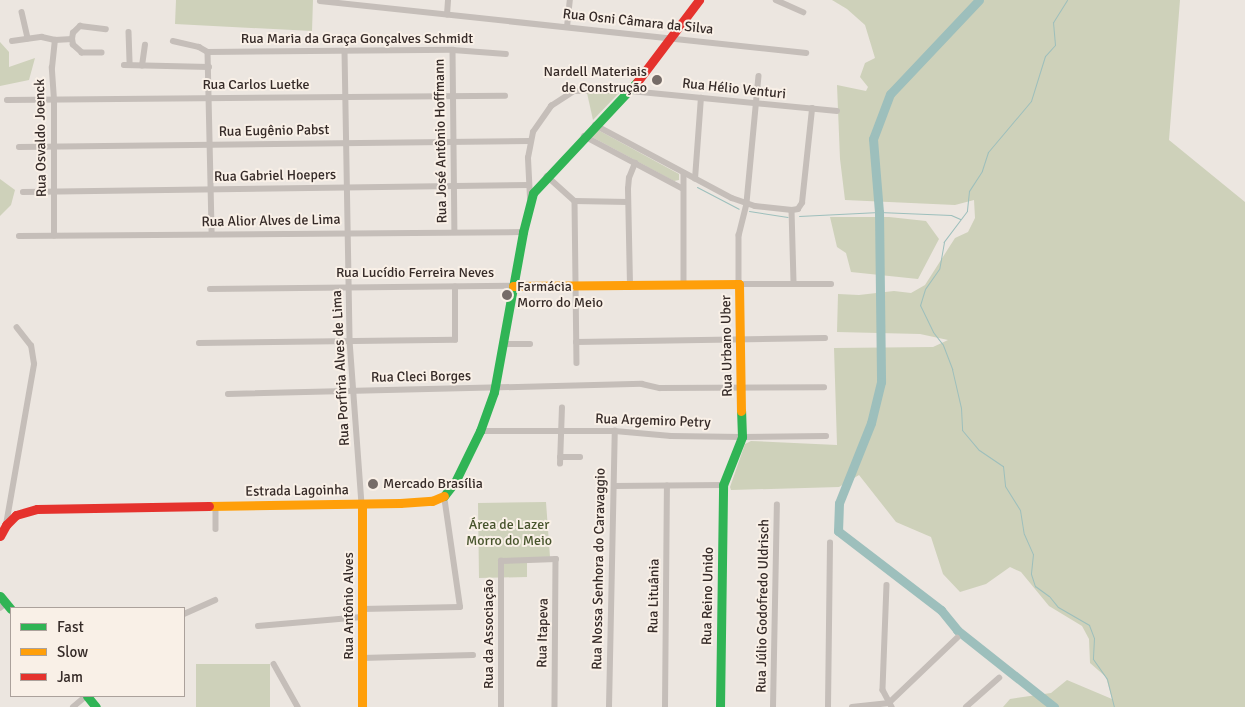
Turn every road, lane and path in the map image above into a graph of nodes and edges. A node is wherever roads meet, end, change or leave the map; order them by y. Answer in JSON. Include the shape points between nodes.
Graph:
{"nodes":[{"id":1,"x":448,"y":0,"type":"edge"},
{"id":2,"x":570,"y":0,"type":"edge"},
{"id":3,"x":700,"y":0,"type":"edge"},
{"id":4,"x":776,"y":0,"type":"edge"},
{"id":5,"x":320,"y":2,"type":"dead end"},
{"id":6,"x":22,"y":12,"type":"dead end"},
{"id":7,"x":803,"y":12,"type":"dead end"},
{"id":8,"x":447,"y":15,"type":"junction"},
{"id":9,"x":567,"y":28,"type":"junction"},
{"id":10,"x":106,"y":29,"type":"dead end"},
{"id":11,"x":129,"y":32,"type":"dead end"},
{"id":12,"x":28,"y":38,"type":"junction"},
{"id":13,"x":670,"y":38,"type":"junction"},
{"id":14,"x":72,"y":39,"type":"junction"},
{"id":15,"x":55,"y":40,"type":"junction"},
{"id":16,"x":12,"y":41,"type":"dead end"},
{"id":17,"x":173,"y":41,"type":"dead end"},
{"id":18,"x":145,"y":45,"type":"dead end"},
{"id":19,"x":453,"y":50,"type":"junction"},
{"id":20,"x":346,"y":51,"type":"junction"},
{"id":21,"x":208,"y":52,"type":"junction"},
{"id":22,"x":806,"y":52,"type":"dead end"},
{"id":23,"x":102,"y":53,"type":"dead end"},
{"id":24,"x":506,"y":54,"type":"dead end"},
{"id":25,"x":142,"y":66,"type":"junction"},
{"id":26,"x":208,"y":67,"type":"junction"},
{"id":27,"x":759,"y":76,"type":"dead end"},
{"id":28,"x":628,"y":91,"type":"junction"},
{"id":29,"x":454,"y":96,"type":"junction"},
{"id":30,"x":506,"y":96,"type":"dead end"},
{"id":31,"x":346,"y":97,"type":"junction"},
{"id":32,"x":209,"y":98,"type":"junction"},
{"id":33,"x":701,"y":98,"type":"junction"},
{"id":34,"x":7,"y":100,"type":"dead end"},
{"id":35,"x":54,"y":100,"type":"junction"},
{"id":36,"x":756,"y":103,"type":"junction"},
{"id":37,"x":812,"y":109,"type":"junction"},
{"id":38,"x":837,"y":111,"type":"dead end"},
{"id":39,"x":595,"y":125,"type":"junction"},
{"id":40,"x":584,"y":136,"type":"junction"},
{"id":41,"x":530,"y":141,"type":"junction"},
{"id":42,"x":454,"y":142,"type":"junction"},
{"id":43,"x":346,"y":143,"type":"junction"},
{"id":44,"x":210,"y":145,"type":"junction"},
{"id":45,"x":18,"y":147,"type":"dead end"},
{"id":46,"x":54,"y":147,"type":"junction"},
{"id":47,"x":635,"y":163,"type":"junction"},
{"id":48,"x":684,"y":172,"type":"junction"},
{"id":49,"x":546,"y":176,"type":"junction"},
{"id":50,"x":695,"y":179,"type":"junction"},
{"id":51,"x":529,"y":185,"type":"junction"},
{"id":52,"x":454,"y":186,"type":"junction"},
{"id":53,"x":347,"y":187,"type":"junction"},
{"id":54,"x":682,"y":188,"type":"junction"},
{"id":55,"x":211,"y":189,"type":"junction"},
{"id":56,"x":54,"y":191,"type":"junction"},
{"id":57,"x":22,"y":192,"type":"dead end"},
{"id":58,"x":530,"y":199,"type":"junction"},
{"id":59,"x":576,"y":201,"type":"junction"},
{"id":60,"x":628,"y":202,"type":"junction"},
{"id":61,"x":747,"y":204,"type":"junction"},
{"id":62,"x":792,"y":210,"type":"junction"},
{"id":63,"x":455,"y":232,"type":"junction"},
{"id":64,"x":523,"y":232,"type":"junction"},
{"id":65,"x":348,"y":233,"type":"junction"},
{"id":66,"x":212,"y":234,"type":"junction"},
{"id":67,"x":19,"y":236,"type":"dead end"},
{"id":68,"x":54,"y":236,"type":"junction"},
{"id":69,"x":684,"y":284,"type":"junction"},
{"id":70,"x":739,"y":284,"type":"junction"},
{"id":71,"x":794,"y":284,"type":"junction"},
{"id":72,"x":831,"y":284,"type":"dead end"},
{"id":73,"x":630,"y":285,"type":"junction"},
{"id":74,"x":513,"y":286,"type":"junction"},
{"id":75,"x":576,"y":286,"type":"junction"},
{"id":76,"x":455,"y":287,"type":"junction"},
{"id":77,"x":349,"y":288,"type":"junction"},
{"id":78,"x":210,"y":289,"type":"dead end"},
{"id":79,"x":18,"y":328,"type":"dead end"},
{"id":80,"x":826,"y":338,"type":"dead end"},
{"id":81,"x":740,"y":340,"type":"junction"},
{"id":82,"x":350,"y":341,"type":"junction"},
{"id":83,"x":576,"y":342,"type":"junction"},
{"id":84,"x":199,"y":343,"type":"dead end"},
{"id":85,"x":503,"y":344,"type":"junction"},
{"id":86,"x":530,"y":344,"type":"dead end"},
{"id":87,"x":576,"y":363,"type":"dead end"},
{"id":88,"x":824,"y":387,"type":"dead end"},
{"id":89,"x":495,"y":388,"type":"junction"},
{"id":90,"x":741,"y":388,"type":"junction"},
{"id":91,"x":352,"y":391,"type":"junction"},
{"id":92,"x":228,"y":394,"type":"dead end"},
{"id":93,"x":562,"y":408,"type":"dead end"},
{"id":94,"x":480,"y":431,"type":"junction"},
{"id":95,"x":561,"y":431,"type":"junction"},
{"id":96,"x":615,"y":431,"type":"junction"},
{"id":97,"x":826,"y":436,"type":"dead end"},
{"id":98,"x":742,"y":437,"type":"junction"},
{"id":99,"x":580,"y":457,"type":"dead end"},
{"id":100,"x":723,"y":485,"type":"junction"},
{"id":101,"x":614,"y":486,"type":"junction"},
{"id":102,"x":667,"y":486,"type":"junction"},
{"id":103,"x":444,"y":496,"type":"junction"},
{"id":104,"x":362,"y":504,"type":"junction"},
{"id":105,"x":777,"y":504,"type":"dead end"},
{"id":106,"x":216,"y":506,"type":"junction"},
{"id":107,"x":6,"y":525,"type":"junction"},
{"id":108,"x":216,"y":529,"type":"dead end"},
{"id":109,"x":0,"y":536,"type":"edge"},
{"id":110,"x":830,"y":543,"type":"dead end"},
{"id":111,"x":501,"y":561,"type":"joint"},
{"id":112,"x":888,"y":585,"type":"dead end"},
{"id":113,"x":215,"y":600,"type":"dead end"},
{"id":114,"x":362,"y":613,"type":"junction"},
{"id":115,"x":185,"y":614,"type":"edge"},
{"id":116,"x":258,"y":626,"type":"dead end"},
{"id":117,"x":958,"y":638,"type":"dead end"},
{"id":118,"x":474,"y":656,"type":"dead end"},
{"id":119,"x":362,"y":658,"type":"junction"},
{"id":120,"x":274,"y":664,"type":"dead end"},
{"id":121,"x":999,"y":678,"type":"dead end"},
{"id":122,"x":85,"y":697,"type":"edge"},
{"id":123,"x":87,"y":697,"type":"edge"},
{"id":124,"x":891,"y":705,"type":"edge"},
{"id":125,"x":73,"y":707,"type":"edge"},
{"id":126,"x":96,"y":707,"type":"edge"},
{"id":127,"x":298,"y":707,"type":"edge"},
{"id":128,"x":362,"y":707,"type":"edge"},
{"id":129,"x":501,"y":707,"type":"edge"},
{"id":130,"x":555,"y":707,"type":"edge"},
{"id":131,"x":608,"y":707,"type":"edge"},
{"id":132,"x":665,"y":707,"type":"edge"},
{"id":133,"x":720,"y":707,"type":"edge"},
{"id":134,"x":773,"y":707,"type":"edge"},
{"id":135,"x":828,"y":707,"type":"edge"},
{"id":136,"x":852,"y":707,"type":"edge"},
{"id":137,"x":966,"y":707,"type":"edge"}],
"edges":[{"from":1,"to":8,"type":"street"},
{"from":2,"to":9,"type":"street"},
{"from":3,"to":13,"type":"main road"},
{"from":4,"to":7,"type":"street"},
{"from":5,"to":8,"type":"street","name":"Rua Osni Câmara da Silva"},
{"from":6,"to":12,"type":"street"},
{"from":8,"to":9,"type":"street","name":"Rua Osni Câmara da Silva"},
{"from":9,"to":13,"type":"street","name":"Rua Osni Câmara da Silva"},
{"from":10,"to":14,"type":"street","via":[[80,26]]},
{"from":11,"to":25,"type":"street","via":[[127,65]]},
{"from":12,"to":15,"type":"street"},
{"from":12,"to":16,"type":"street"},
{"from":13,"to":22,"type":"street","name":"Rua Osni Câmara da Silva"},
{"from":13,"to":28,"type":"main road"},
{"from":14,"to":15,"type":"street"},
{"from":14,"to":23,"type":"street","via":[[73,45],[82,53]]},
{"from":15,"to":35,"type":"street","name":"Rua Osvaldo Joenck","via":[[52,68]]},
{"from":17,"to":21,"type":"street"},
{"from":18,"to":25,"type":"street"},
{"from":19,"to":20,"type":"street","name":"Rua Maria da Graça Gonçalves Schmidt"},
{"from":19,"to":24,"type":"street","name":"Rua Maria da Graça Gonçalves Schmidt"},
{"from":19,"to":29,"type":"street","name":"Rua José Antônio Hoffmann"},
{"from":20,"to":21,"type":"street","name":"Rua Maria da Graça Gonçalves Schmidt"},
{"from":20,"to":31,"type":"street","name":"Rua Porfíria Alves de Lima"},
{"from":21,"to":26,"type":"street"},
{"from":25,"to":26,"type":"street"},
{"from":26,"to":32,"type":"street"},
{"from":27,"to":36,"type":"street","name":"Rua Urbano Uber"},
{"from":28,"to":33,"type":"street","name":"Rua Hélio Venturi"},
{"from":28,"to":39,"type":"main road"},
{"from":28,"to":41,"type":"street","via":[[584,89],[569,94],[547,110]]},
{"from":29,"to":30,"type":"street","name":"Rua Carlos Luetke"},
{"from":29,"to":31,"type":"street","name":"Rua Carlos Luetke"},
{"from":29,"to":42,"type":"street","name":"Rua José Antônio Hoffmann"},
{"from":31,"to":32,"type":"street","name":"Rua Carlos Luetke"},
{"from":31,"to":43,"type":"street","name":"Rua Porfíria Alves de Lima"},
{"from":32,"to":35,"type":"street","name":"Rua Carlos Luetke"},
{"from":32,"to":44,"type":"street"},
{"from":33,"to":36,"type":"street","name":"Rua Hélio Venturi"},
{"from":33,"to":50,"type":"street"},
{"from":34,"to":35,"type":"street","name":"Rua Carlos Luetke"},
{"from":35,"to":46,"type":"street","name":"Rua Osvaldo Joenck"},
{"from":36,"to":37,"type":"street","name":"Rua Hélio Venturi"},
{"from":36,"to":61,"type":"street","name":"Rua Urbano Uber"},
{"from":37,"to":38,"type":"street","name":"Rua Hélio Venturi"},
{"from":37,"to":62,"type":"street","via":[[801,206]]},
{"from":39,"to":40,"type":"main road"},
{"from":39,"to":48,"type":"street"},
{"from":40,"to":47,"type":"street"},
{"from":40,"to":49,"type":"main road"},
{"from":41,"to":42,"type":"street","name":"Rua Eugênio Pabst"},
{"from":41,"to":51,"type":"street"},
{"from":42,"to":43,"type":"street","name":"Rua Eugênio Pabst"},
{"from":42,"to":52,"type":"street","name":"Rua José Antônio Hoffmann"},
{"from":43,"to":44,"type":"street","name":"Rua Eugênio Pabst"},
{"from":43,"to":53,"type":"street","name":"Rua Porfíria Alves de Lima"},
{"from":44,"to":46,"type":"street","name":"Rua Eugênio Pabst"},
{"from":44,"to":55,"type":"street"},
{"from":45,"to":46,"type":"street","name":"Rua Eugênio Pabst"},
{"from":46,"to":56,"type":"street","name":"Rua Osvaldo Joenck"},
{"from":47,"to":54,"type":"street"},
{"from":47,"to":60,"type":"street","via":[[629,178]]},
{"from":48,"to":50,"type":"street"},
{"from":48,"to":54,"type":"street"},
{"from":49,"to":58,"type":"main road"},
{"from":49,"to":59,"type":"street"},
{"from":50,"to":61,"type":"street"},
{"from":51,"to":52,"type":"street","name":"Rua Gabriel Hoepers"},
{"from":51,"to":58,"type":"street"},
{"from":52,"to":53,"type":"street","name":"Rua Gabriel Hoepers"},
{"from":52,"to":63,"type":"street","name":"Rua José Antônio Hoffmann"},
{"from":53,"to":55,"type":"street","name":"Rua Gabriel Hoepers"},
{"from":53,"to":65,"type":"street","name":"Rua Porfíria Alves de Lima"},
{"from":54,"to":69,"type":"street"},
{"from":55,"to":56,"type":"street","name":"Rua Gabriel Hoepers"},
{"from":55,"to":66,"type":"street"},
{"from":56,"to":57,"type":"street","name":"Rua Gabriel Hoepers"},
{"from":56,"to":68,"type":"street","name":"Rua Osvaldo Joenck"},
{"from":58,"to":64,"type":"main road"},
{"from":59,"to":60,"type":"street"},
{"from":59,"to":75,"type":"street"},
{"from":60,"to":73,"type":"street"},
{"from":61,"to":62,"type":"street"},
{"from":61,"to":70,"type":"street","name":"Rua Urbano Uber","via":[[739,235]]},
{"from":62,"to":71,"type":"street"},
{"from":63,"to":64,"type":"street","name":"Rua Alior Alves de Lima"},
{"from":63,"to":65,"type":"street","name":"Rua Alior Alves de Lima"},
{"from":64,"to":74,"type":"main road"},
{"from":65,"to":66,"type":"street","name":"Rua Alior Alves de Lima"},
{"from":65,"to":77,"type":"street","name":"Rua Porfíria Alves de Lima"},
{"from":66,"to":68,"type":"street","name":"Rua Alior Alves de Lima"},
{"from":67,"to":68,"type":"street","name":"Rua Alior Alves de Lima"},
{"from":69,"to":70,"type":"main road","name":"Rua Lucídio Ferreira Neves"},
{"from":69,"to":73,"type":"main road","name":"Rua Lucídio Ferreira Neves"},
{"from":70,"to":71,"type":"street","name":"Rua Lucídio Ferreira Neves"},
{"from":70,"to":81,"type":"main road","name":"Rua Urbano Uber"},
{"from":71,"to":72,"type":"street","name":"Rua Lucídio Ferreira Neves"},
{"from":73,"to":75,"type":"main road","name":"Rua Lucídio Ferreira Neves"},
{"from":74,"to":75,"type":"main road","name":"Rua Lucídio Ferreira Neves"},
{"from":74,"to":76,"type":"street","name":"Rua Lucídio Ferreira Neves"},
{"from":74,"to":85,"type":"main road"},
{"from":75,"to":83,"type":"street"},
{"from":76,"to":77,"type":"street","name":"Rua Lucídio Ferreira Neves"},
{"from":76,"to":82,"type":"street","via":[[456,340]]},
{"from":77,"to":78,"type":"street","name":"Rua Lucídio Ferreira Neves"},
{"from":77,"to":82,"type":"street","name":"Rua Porfíria Alves de Lima"},
{"from":79,"to":107,"type":"street","via":[[31,346],[34,364]]},
{"from":80,"to":81,"type":"street"},
{"from":81,"to":83,"type":"street"},
{"from":81,"to":90,"type":"main road","name":"Rua Urbano Uber"},
{"from":82,"to":84,"type":"street"},
{"from":82,"to":91,"type":"street","name":"Rua Porfíria Alves de Lima"},
{"from":83,"to":87,"type":"street"},
{"from":85,"to":86,"type":"street"},
{"from":85,"to":89,"type":"main road"},
{"from":88,"to":90,"type":"street","name":"Rua Cleci Borges"},
{"from":89,"to":90,"type":"street","name":"Rua Cleci Borges","via":[[642,384],[660,388]]},
{"from":89,"to":91,"type":"street","name":"Rua Cleci Borges"},
{"from":89,"to":94,"type":"main road"},
{"from":90,"to":98,"type":"main road","name":"Rua Urbano Uber"},
{"from":91,"to":92,"type":"street","name":"Rua Cleci Borges"},
{"from":91,"to":104,"type":"street","name":"Rua Porfíria Alves de Lima"},
{"from":93,"to":95,"type":"street"},
{"from":94,"to":95,"type":"street","name":"Rua Argemiro Petry"},
{"from":94,"to":103,"type":"main road","via":[[455,482]]},
{"from":95,"to":96,"type":"street","name":"Rua Argemiro Petry"},
{"from":95,"to":99,"type":"street","via":[[560,461]]},
{"from":96,"to":98,"type":"street","name":"Rua Argemiro Petry"},
{"from":96,"to":101,"type":"street","name":"Rua Nossa Senhora do Caravaggio"},
{"from":97,"to":98,"type":"street","name":"Rua Argemiro Petry"},
{"from":98,"to":100,"type":"main road","name":"Rua Urbano Uber"},
{"from":100,"to":102,"type":"street"},
{"from":100,"to":133,"type":"main road","name":"Rua Reino Unido"},
{"from":101,"to":102,"type":"street"},
{"from":101,"to":131,"type":"street","name":"Rua Nossa Senhora do Caravaggio"},
{"from":102,"to":132,"type":"street","name":"Rua Lituânia"},
{"from":103,"to":104,"type":"main road","name":"Estrada Lagoinha","via":[[426,502]]},
{"from":103,"to":114,"type":"street","via":[[460,607]]},
{"from":104,"to":106,"type":"main road","name":"Estrada Lagoinha"},
{"from":104,"to":114,"type":"main road","name":"Rua Antônio Alves"},
{"from":105,"to":134,"type":"street","name":"Rua Júlio Godofredo Uldrisch"},
{"from":106,"to":107,"type":"main road","name":"Estrada Lagoinha","via":[[37,509],[24,512]]},
{"from":106,"to":108,"type":"street"},
{"from":107,"to":109,"type":"main road","name":"Estrada Lagoinha"},
{"from":110,"to":135,"type":"street"},
{"from":111,"to":129,"type":"street","name":"Rua da Associação"},
{"from":111,"to":130,"type":"street","name":"Rua Itapeva","via":[[556,559]]},
{"from":112,"to":124,"type":"street","via":[[883,690]]},
{"from":113,"to":115,"type":"street"},
{"from":114,"to":116,"type":"street"},
{"from":114,"to":119,"type":"main road","name":"Rua Antônio Alves"},
{"from":117,"to":124,"type":"street"},
{"from":118,"to":119,"type":"street"},
{"from":119,"to":128,"type":"main road","name":"Rua Antônio Alves"},
{"from":120,"to":127,"type":"street"},
{"from":121,"to":137,"type":"street"},
{"from":122,"to":125,"type":"street"},
{"from":123,"to":126,"type":"main road"},
{"from":124,"to":136,"type":"street"}]}
